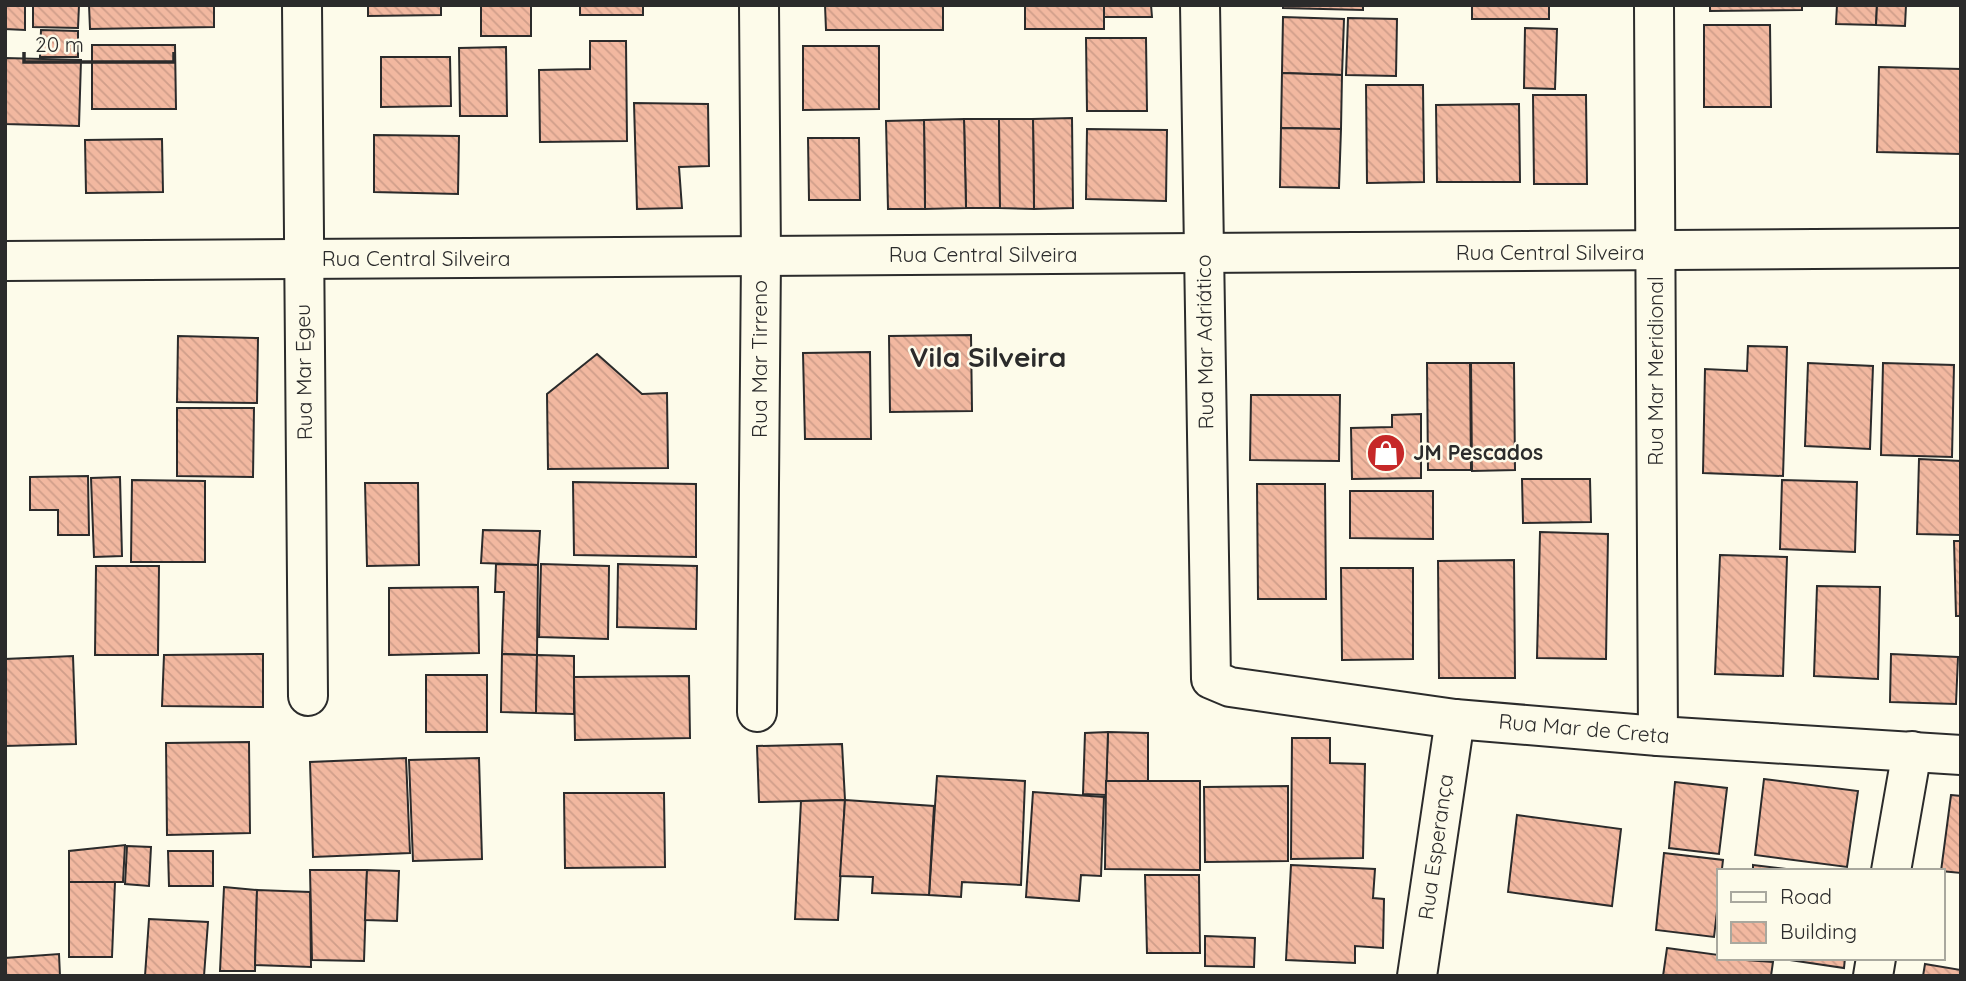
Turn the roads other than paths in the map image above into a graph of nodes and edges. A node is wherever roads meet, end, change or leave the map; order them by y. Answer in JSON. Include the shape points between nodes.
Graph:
{"nodes":[{"id":1,"x":302,"y":5,"type":"edge"},
{"id":2,"x":759,"y":5,"type":"edge"},
{"id":3,"x":1200,"y":5,"type":"edge"},
{"id":4,"x":1654,"y":5,"type":"edge"},
{"id":5,"x":1961,"y":248,"type":"edge"},
{"id":6,"x":1655,"y":252,"type":"junction"},
{"id":7,"x":1203,"y":254,"type":"junction"},
{"id":8,"x":761,"y":257,"type":"junction"},
{"id":9,"x":303,"y":260,"type":"junction"},
{"id":10,"x":5,"y":261,"type":"edge"},
{"id":11,"x":1211,"y":679,"type":"joint"},
{"id":12,"x":308,"y":696,"type":"dead end"},
{"id":13,"x":757,"y":712,"type":"dead end"},
{"id":14,"x":1455,"y":719,"type":"junction"},
{"id":15,"x":1658,"y":736,"type":"junction"},
{"id":16,"x":1912,"y":751,"type":"junction"},
{"id":17,"x":1961,"y":755,"type":"edge"},
{"id":18,"x":1891,"y":869,"type":"edge"},
{"id":19,"x":1417,"y":976,"type":"edge"}],
"edges":[{"from":1,"to":9,"type":"street","name":"Rua Mar Egeu"},
{"from":2,"to":8,"type":"street","name":"Rua Mar Tirreno"},
{"from":3,"to":7,"type":"street","name":"Rua Mar Adriático"},
{"from":4,"to":6,"type":"street","name":"Rua Mar Meridional"},
{"from":5,"to":6,"type":"street","name":"Rua Central Silveira"},
{"from":6,"to":7,"type":"street","name":"Rua Central Silveira"},
{"from":6,"to":15,"type":"street","name":"Rua Mar Meridional"},
{"from":7,"to":8,"type":"street","name":"Rua Central Silveira"},
{"from":7,"to":11,"type":"street","name":"Rua Mar Adriático"},
{"from":8,"to":9,"type":"street","name":"Rua Central Silveira"},
{"from":8,"to":13,"type":"street","name":"Rua Mar Tirreno"},
{"from":9,"to":10,"type":"street","name":"Rua Central Silveira"},
{"from":9,"to":12,"type":"street","name":"Rua Mar Egeu"},
{"from":11,"to":14,"type":"street","name":"Rua Mar de Creta","via":[[1230,687]]},
{"from":14,"to":15,"type":"street","name":"Rua Mar de Creta"},
{"from":14,"to":19,"type":"street","name":"Rua Esperança"},
{"from":15,"to":16,"type":"street","name":"Rua Mar de Creta"},
{"from":16,"to":17,"type":"street","name":"Rua Mar de Creta"},
{"from":16,"to":18,"type":"street"}]}
